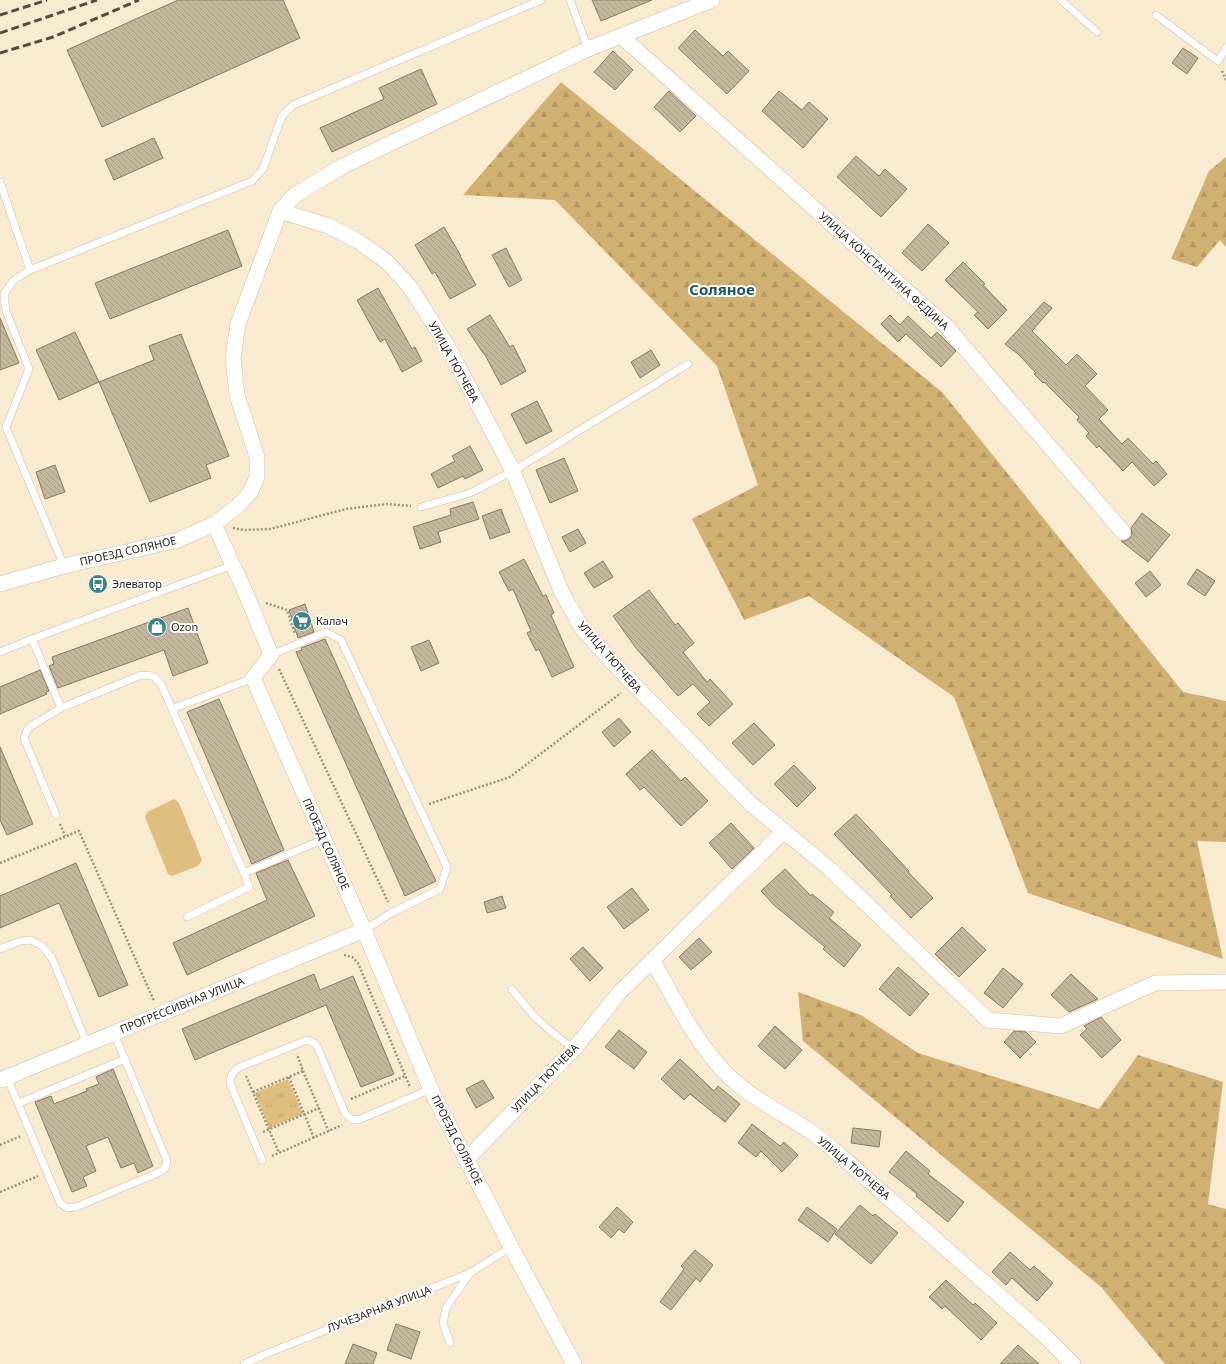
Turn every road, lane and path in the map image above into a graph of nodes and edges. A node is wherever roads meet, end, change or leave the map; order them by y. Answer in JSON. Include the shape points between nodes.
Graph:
{"nodes":[{"id":1,"x":541,"y":0,"type":"edge"},
{"id":2,"x":570,"y":0,"type":"edge"},
{"id":3,"x":712,"y":0,"type":"edge"},
{"id":4,"x":1061,"y":0,"type":"edge"},
{"id":5,"x":1156,"y":15,"type":"dead end"},
{"id":6,"x":1097,"y":32,"type":"dead end"},
{"id":7,"x":620,"y":36,"type":"junction"},
{"id":8,"x":1226,"y":48,"type":"edge"},
{"id":9,"x":588,"y":49,"type":"junction"},
{"id":10,"x":0,"y":182,"type":"edge"},
{"id":11,"x":280,"y":211,"type":"junction"},
{"id":12,"x":30,"y":270,"type":"junction"},
{"id":13,"x":688,"y":364,"type":"dead end"},
{"id":14,"x":513,"y":472,"type":"junction"},
{"id":15,"x":421,"y":507,"type":"joint"},
{"id":16,"x":214,"y":524,"type":"junction"},
{"id":17,"x":1123,"y":532,"type":"dead end"},
{"id":18,"x":232,"y":565,"type":"junction"},
{"id":19,"x":64,"y":566,"type":"junction"},
{"id":20,"x":0,"y":584,"type":"edge"},
{"id":21,"x":247,"y":596,"type":"junction"},
{"id":22,"x":32,"y":639,"type":"junction"},
{"id":23,"x":299,"y":643,"type":"junction"},
{"id":24,"x":0,"y":652,"type":"edge"},
{"id":25,"x":271,"y":655,"type":"junction"},
{"id":26,"x":252,"y":678,"type":"junction"},
{"id":27,"x":633,"y":684,"type":"junction"},
{"id":28,"x":61,"y":708,"type":"junction"},
{"id":29,"x":172,"y":709,"type":"junction"},
{"id":30,"x":419,"y":808,"type":"junction"},
{"id":31,"x":56,"y":815,"type":"dead end"},
{"id":32,"x":784,"y":831,"type":"junction"},
{"id":33,"x":324,"y":838,"type":"junction"},
{"id":34,"x":0,"y":863,"type":"edge"},
{"id":35,"x":244,"y":873,"type":"junction"},
{"id":36,"x":393,"y":912,"type":"junction"},
{"id":37,"x":187,"y":917,"type":"dead end"},
{"id":38,"x":364,"y":930,"type":"junction"},
{"id":39,"x":0,"y":949,"type":"edge"},
{"id":40,"x":340,"y":955,"type":"dead end"},
{"id":41,"x":653,"y":961,"type":"junction"},
{"id":42,"x":1226,"y":982,"type":"edge"},
{"id":43,"x":512,"y":990,"type":"dead end"},
{"id":44,"x":160,"y":1014,"type":"junction"},
{"id":45,"x":114,"y":1033,"type":"junction"},
{"id":46,"x":87,"y":1044,"type":"junction"},
{"id":47,"x":293,"y":1045,"type":"junction"},
{"id":48,"x":574,"y":1049,"type":"junction"},
{"id":49,"x":125,"y":1059,"type":"junction"},
{"id":50,"x":242,"y":1066,"type":"junction"},
{"id":51,"x":303,"y":1071,"type":"junction"},
{"id":52,"x":406,"y":1076,"type":"junction"},
{"id":53,"x":289,"y":1077,"type":"junction"},
{"id":54,"x":4,"y":1078,"type":"edge"},
{"id":55,"x":431,"y":1089,"type":"junction"},
{"id":56,"x":253,"y":1092,"type":"junction"},
{"id":57,"x":414,"y":1096,"type":"junction"},
{"id":58,"x":19,"y":1103,"type":"junction"},
{"id":59,"x":341,"y":1104,"type":"junction"},
{"id":60,"x":319,"y":1108,"type":"junction"},
{"id":61,"x":304,"y":1115,"type":"junction"},
{"id":62,"x":351,"y":1119,"type":"junction"},
{"id":63,"x":269,"y":1130,"type":"junction"},
{"id":64,"x":31,"y":1132,"type":"junction"},
{"id":65,"x":329,"y":1132,"type":"junction"},
{"id":66,"x":252,"y":1137,"type":"junction"},
{"id":67,"x":314,"y":1138,"type":"junction"},
{"id":68,"x":0,"y":1145,"type":"edge"},
{"id":69,"x":279,"y":1153,"type":"junction"},
{"id":70,"x":467,"y":1159,"type":"junction"},
{"id":71,"x":262,"y":1160,"type":"joint"},
{"id":72,"x":48,"y":1172,"type":"junction"},
{"id":73,"x":0,"y":1192,"type":"edge"},
{"id":74,"x":511,"y":1247,"type":"junction"},
{"id":75,"x":470,"y":1273,"type":"junction"},
{"id":76,"x":450,"y":1343,"type":"dead end"},
{"id":77,"x":244,"y":1364,"type":"edge"},
{"id":78,"x":574,"y":1364,"type":"edge"},
{"id":79,"x":1073,"y":1364,"type":"edge"}],
"edges":[{"from":1,"to":12,"type":"lane","via":[[293,105],[282,116],[263,169],[252,180]]},
{"from":2,"to":9,"type":"lane"},
{"from":3,"to":7,"type":"street"},
{"from":4,"to":6,"type":"lane"},
{"from":5,"to":8,"type":"lane","via":[[1218,61]]},
{"from":7,"to":9,"type":"street"},
{"from":7,"to":17,"type":"street","name":"УЛИЦА КОНСТАНТИНА ФЕДИНА","via":[[945,325]]},
{"from":9,"to":11,"type":"street","via":[[341,167],[295,195]]},
{"from":10,"to":12,"type":"lane"},
{"from":11,"to":14,"type":"street","name":"УЛИЦА ТЮТЧЕВА","via":[[329,226],[358,241],[386,261],[410,287],[448,345]]},
{"from":11,"to":16,"type":"street","via":[[238,324],[233,358],[237,395],[256,457],[256,477],[251,491],[239,505]]},
{"from":12,"to":19,"type":"lane","via":[[14,280],[4,294],[6,311],[29,369],[6,427]]},
{"from":13,"to":14,"type":"lane"},
{"from":14,"to":15,"type":"lane","via":[[470,493]]},
{"from":14,"to":27,"type":"street","name":"УЛИЦА ТЮТЧЕВА","via":[[562,594],[582,628]]},
{"from":15,"to":16,"type":"path","via":[[387,504],[346,509],[270,529],[244,530]]},
{"from":16,"to":18,"type":"street"},
{"from":16,"to":19,"type":"street","name":"ПРОЕЗД СОЛЯНОЕ","via":[[178,540]]},
{"from":18,"to":21,"type":"street"},
{"from":18,"to":22,"type":"lane"},
{"from":19,"to":20,"type":"street","name":"ПРОЕЗД СОЛЯНОЕ"},
{"from":21,"to":23,"type":"path","via":[[287,610]]},
{"from":21,"to":25,"type":"street"},
{"from":22,"to":24,"type":"lane"},
{"from":22,"to":28,"type":"lane"},
{"from":23,"to":25,"type":"lane"},
{"from":23,"to":30,"type":"lane","via":[[326,632],[341,640]]},
{"from":25,"to":26,"type":"street"},
{"from":25,"to":36,"type":"path","via":[[283,675]]},
{"from":26,"to":29,"type":"lane"},
{"from":26,"to":33,"type":"street","name":"ПРОЕЗД СОЛЯНОЕ"},
{"from":27,"to":30,"type":"path","via":[[510,777]]},
{"from":27,"to":32,"type":"street","name":"УЛИЦА ТЮТЧЕВА","via":[[751,804]]},
{"from":28,"to":29,"type":"lane","via":[[141,675],[153,676],[161,684]]},
{"from":28,"to":31,"type":"lane","via":[[28,728],[24,738]]},
{"from":29,"to":35,"type":"lane"},
{"from":30,"to":36,"type":"lane","via":[[447,867],[440,888]]},
{"from":32,"to":41,"type":"street","name":"УЛИЦА ТЮТЧЕВА"},
{"from":32,"to":42,"type":"street","name":"УЛИЦА ТЮТЧЕВА","via":[[830,869],[988,1020],[1061,1026],[1155,983]]},
{"from":33,"to":35,"type":"lane"},
{"from":33,"to":38,"type":"street","name":"ПРОЕЗД СОЛЯНОЕ"},
{"from":34,"to":44,"type":"path","via":[[79,831]]},
{"from":35,"to":37,"type":"lane","via":[[249,887]]},
{"from":36,"to":38,"type":"lane"},
{"from":38,"to":44,"type":"street","name":"ПРОГРЕССИВНАЯ УЛИЦА"},
{"from":38,"to":55,"type":"street","name":"ПРОЕЗД СОЛЯНОЕ"},
{"from":39,"to":46,"type":"lane","via":[[20,941],[31,940],[42,946],[52,958]]},
{"from":40,"to":52,"type":"path","via":[[350,956],[358,962]]},
{"from":41,"to":48,"type":"street","name":"УЛИЦА ТЮТЧЕВА","via":[[619,993]]},
{"from":41,"to":79,"type":"street","name":"УЛИЦА ТЮТЧЕВА","via":[[694,1035],[720,1067],[765,1104],[814,1134],[842,1157]]},
{"from":43,"to":48,"type":"lane","via":[[535,1017]]},
{"from":44,"to":45,"type":"street","name":"ПРОГРЕССИВНАЯ УЛИЦА"},
{"from":45,"to":46,"type":"street","name":"ПРОГРЕССИВНАЯ УЛИЦА"},
{"from":45,"to":49,"type":"lane"},
{"from":46,"to":54,"type":"street","name":"ПРОГРЕССИВНАЯ УЛИЦА"},
{"from":47,"to":50,"type":"lane"},
{"from":47,"to":51,"type":"path"},
{"from":47,"to":59,"type":"lane","via":[[307,1040],[314,1043]]},
{"from":48,"to":70,"type":"street","name":"УЛИЦА ТЮТЧЕВА"},
{"from":49,"to":58,"type":"lane"},
{"from":49,"to":72,"type":"lane","via":[[167,1160],[165,1168],[76,1207],[67,1208],[60,1203]]},
{"from":50,"to":56,"type":"path"},
{"from":50,"to":66,"type":"lane","via":[[232,1074],[230,1083]]},
{"from":51,"to":53,"type":"path"},
{"from":51,"to":60,"type":"path"},
{"from":52,"to":57,"type":"path"},
{"from":52,"to":59,"type":"path"},
{"from":53,"to":56,"type":"path"},
{"from":53,"to":61,"type":"path"},
{"from":54,"to":58,"type":"lane"},
{"from":55,"to":57,"type":"lane"},
{"from":55,"to":70,"type":"street","name":"ПРОЕЗД СОЛЯНОЕ"},
{"from":56,"to":63,"type":"path"},
{"from":57,"to":62,"type":"lane","via":[[358,1120]]},
{"from":58,"to":64,"type":"lane"},
{"from":59,"to":62,"type":"lane"},
{"from":60,"to":61,"type":"path"},
{"from":60,"to":65,"type":"path"},
{"from":61,"to":63,"type":"path"},
{"from":61,"to":67,"type":"path"},
{"from":62,"to":65,"type":"path"},
{"from":63,"to":66,"type":"path"},
{"from":63,"to":69,"type":"path"},
{"from":64,"to":68,"type":"path"},
{"from":64,"to":72,"type":"lane"},
{"from":65,"to":67,"type":"path"},
{"from":66,"to":71,"type":"lane"},
{"from":67,"to":69,"type":"path"},
{"from":69,"to":71,"type":"path"},
{"from":70,"to":74,"type":"street","name":"ПРОЕЗД СОЛЯНОЕ"},
{"from":72,"to":73,"type":"path"},
{"from":74,"to":75,"type":"lane","name":"ЛУЧЕЗАРНАЯ УЛИЦА"},
{"from":74,"to":78,"type":"street","name":"ПРОЕЗД СОЛЯНОЕ"},
{"from":75,"to":76,"type":"lane","via":[[446,1308],[443,1323]]},
{"from":75,"to":77,"type":"lane","name":"ЛУЧЕЗАРНАЯ УЛИЦА"}]}
